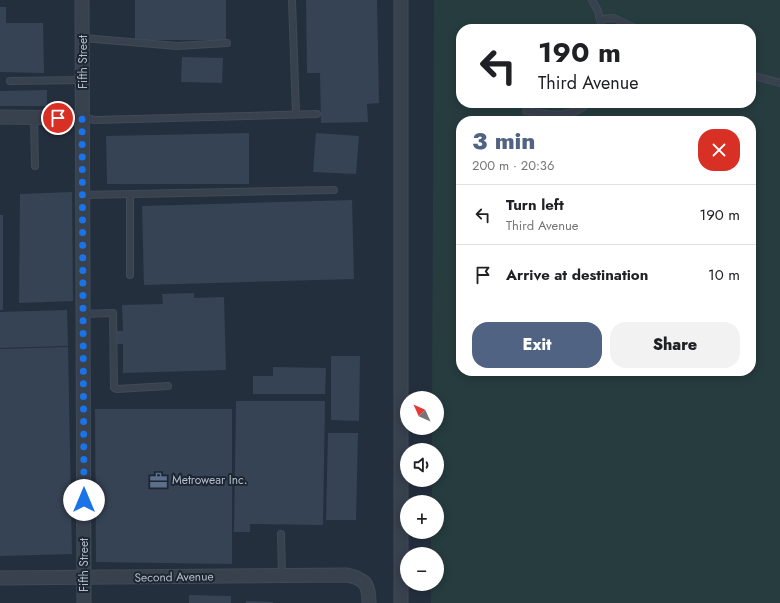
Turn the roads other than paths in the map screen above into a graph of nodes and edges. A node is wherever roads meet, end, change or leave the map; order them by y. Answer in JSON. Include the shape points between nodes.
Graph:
{"nodes":[{"id":1,"x":82,"y":0,"type":"edge"},
{"id":2,"x":292,"y":0,"type":"edge"},
{"id":3,"x":401,"y":0,"type":"edge"},
{"id":4,"x":592,"y":0,"type":"edge"},
{"id":5,"x":600,"y":19,"type":"junction"},
{"id":6,"x":601,"y":24,"type":"edge"},
{"id":7,"x":627,"y":24,"type":"edge"},
{"id":8,"x":82,"y":38,"type":"junction"},
{"id":9,"x":227,"y":43,"type":"dead end"},
{"id":10,"x":756,"y":76,"type":"edge"},
{"id":11,"x":83,"y":80,"type":"junction"},
{"id":12,"x":10,"y":81,"type":"dead end"},
{"id":13,"x":780,"y":83,"type":"edge"},
{"id":14,"x":582,"y":108,"type":"edge"},
{"id":15,"x":526,"y":111,"type":"dead end"},
{"id":16,"x":296,"y":114,"type":"junction"},
{"id":17,"x":317,"y":114,"type":"dead end"},
{"id":18,"x":0,"y":117,"type":"edge"},
{"id":19,"x":34,"y":117,"type":"junction"},
{"id":20,"x":82,"y":118,"type":"junction"},
{"id":21,"x":35,"y":166,"type":"dead end"},
{"id":22,"x":334,"y":190,"type":"dead end"},
{"id":23,"x":130,"y":194,"type":"junction"},
{"id":24,"x":83,"y":195,"type":"junction"},
{"id":25,"x":130,"y":275,"type":"dead end"},
{"id":26,"x":83,"y":314,"type":"junction"},
{"id":27,"x":168,"y":386,"type":"dead end"},
{"id":28,"x":281,"y":534,"type":"dead end"},
{"id":29,"x":282,"y":575,"type":"junction"},
{"id":30,"x":0,"y":578,"type":"edge"},
{"id":31,"x":84,"y":578,"type":"junction"},
{"id":32,"x":84,"y":603,"type":"edge"},
{"id":33,"x":369,"y":603,"type":"edge"},
{"id":34,"x":401,"y":603,"type":"edge"}],
"edges":[{"from":1,"to":8,"type":"street","name":"Fifth Street"},
{"from":2,"to":16,"type":"lane"},
{"from":3,"to":34,"type":"street"},
{"from":4,"to":5,"type":"lane"},
{"from":5,"to":6,"type":"lane"},
{"from":5,"to":7,"type":"lane","via":[[614,18]]},
{"from":8,"to":9,"type":"lane","via":[[177,46]]},
{"from":8,"to":11,"type":"street","name":"Fifth Street"},
{"from":10,"to":13,"type":"lane"},
{"from":11,"to":12,"type":"lane"},
{"from":11,"to":20,"type":"street","name":"Fifth Street"},
{"from":14,"to":15,"type":"lane","via":[[559,115]]},
{"from":16,"to":17,"type":"lane"},
{"from":16,"to":20,"type":"lane","via":[[96,120]]},
{"from":18,"to":19,"type":"street"},
{"from":19,"to":20,"type":"street"},
{"from":19,"to":21,"type":"lane"},
{"from":20,"to":24,"type":"street","name":"Fifth Street"},
{"from":22,"to":23,"type":"lane"},
{"from":23,"to":24,"type":"lane"},
{"from":23,"to":25,"type":"lane"},
{"from":24,"to":26,"type":"street","name":"Fifth Street"},
{"from":26,"to":27,"type":"lane","via":[[112,313],[114,388]]},
{"from":26,"to":31,"type":"street","name":"Fifth Street"},
{"from":28,"to":29,"type":"lane"},
{"from":29,"to":31,"type":"street","name":"Second Avenue"},
{"from":29,"to":33,"type":"street","name":"Second Avenue","via":[[347,575],[364,581],[369,588]]},
{"from":30,"to":31,"type":"street","name":"Second Avenue"},
{"from":31,"to":32,"type":"street","name":"Fifth Street"}]}
